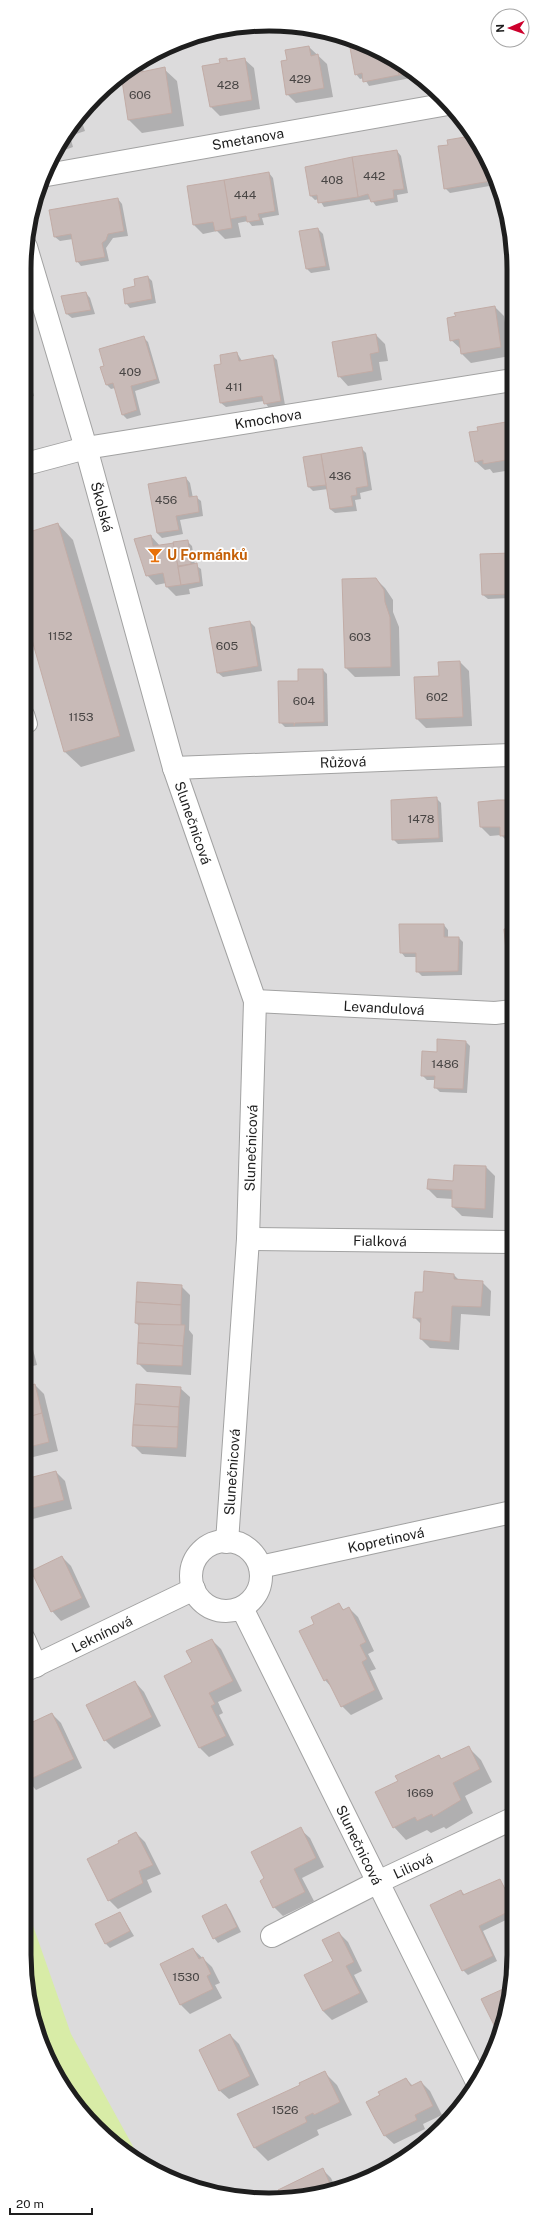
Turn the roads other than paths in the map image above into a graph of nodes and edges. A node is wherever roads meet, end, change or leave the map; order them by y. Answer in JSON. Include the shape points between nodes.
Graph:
{"nodes":[{"id":1,"x":441,"y":105,"type":"edge"},
{"id":2,"x":51,"y":174,"type":"edge"},
{"id":3,"x":31,"y":265,"type":"edge"},
{"id":4,"x":507,"y":381,"type":"edge"},
{"id":5,"x":86,"y":448,"type":"junction"},
{"id":6,"x":31,"y":463,"type":"edge"},
{"id":7,"x":507,"y":755,"type":"edge"},
{"id":8,"x":174,"y":768,"type":"junction"},
{"id":9,"x":256,"y":1001,"type":"junction"},
{"id":10,"x":507,"y":1012,"type":"edge"},
{"id":11,"x":248,"y":1239,"type":"junction"},
{"id":12,"x":507,"y":1242,"type":"edge"},
{"id":13,"x":507,"y":1513,"type":"edge"},
{"id":14,"x":227,"y":1542,"type":"junction"},
{"id":15,"x":260,"y":1567,"type":"junction"},
{"id":16,"x":194,"y":1589,"type":"junction"},
{"id":17,"x":242,"y":1608,"type":"junction"},
{"id":18,"x":31,"y":1669,"type":"edge"},
{"id":19,"x":507,"y":1821,"type":"edge"},
{"id":20,"x":378,"y":1882,"type":"junction"},
{"id":21,"x":272,"y":1936,"type":"dead end"},
{"id":22,"x":474,"y":2076,"type":"edge"}],
"edges":[{"from":1,"to":2,"type":"street","name":"Smetanova"},
{"from":3,"to":5,"type":"street","name":"Školská"},
{"from":4,"to":5,"type":"street","name":"Kmochova"},
{"from":5,"to":6,"type":"street","name":"Kmochova"},
{"from":5,"to":8,"type":"street","name":"Školská"},
{"from":7,"to":8,"type":"street","name":"Růžová"},
{"from":8,"to":9,"type":"street","name":"Slunečnicová"},
{"from":9,"to":10,"type":"street","name":"Levandulová"},
{"from":9,"to":11,"type":"street","name":"Slunečnicová"},
{"from":11,"to":12,"type":"street","name":"Fialková"},
{"from":11,"to":14,"type":"street","name":"Slunečnicová"},
{"from":13,"to":15,"type":"street","name":"Kopretinová"},
{"from":14,"to":15,"type":"street","via":[[246,1548],[256,1558]]},
{"from":14,"to":16,"type":"street","via":[[207,1547],[198,1556],[192,1569]]},
{"from":15,"to":17,"type":"street","via":[[258,1590]]},
{"from":16,"to":17,"type":"street","via":[[206,1605],[219,1610],[232,1611]]},
{"from":16,"to":18,"type":"street","name":"Leknínová"},
{"from":17,"to":20,"type":"street","name":"Slunečnicová"},
{"from":19,"to":20,"type":"street","name":"Liliová"},
{"from":20,"to":21,"type":"street","name":"Liliová"},
{"from":20,"to":22,"type":"street","name":"Slunečnicová"}]}
